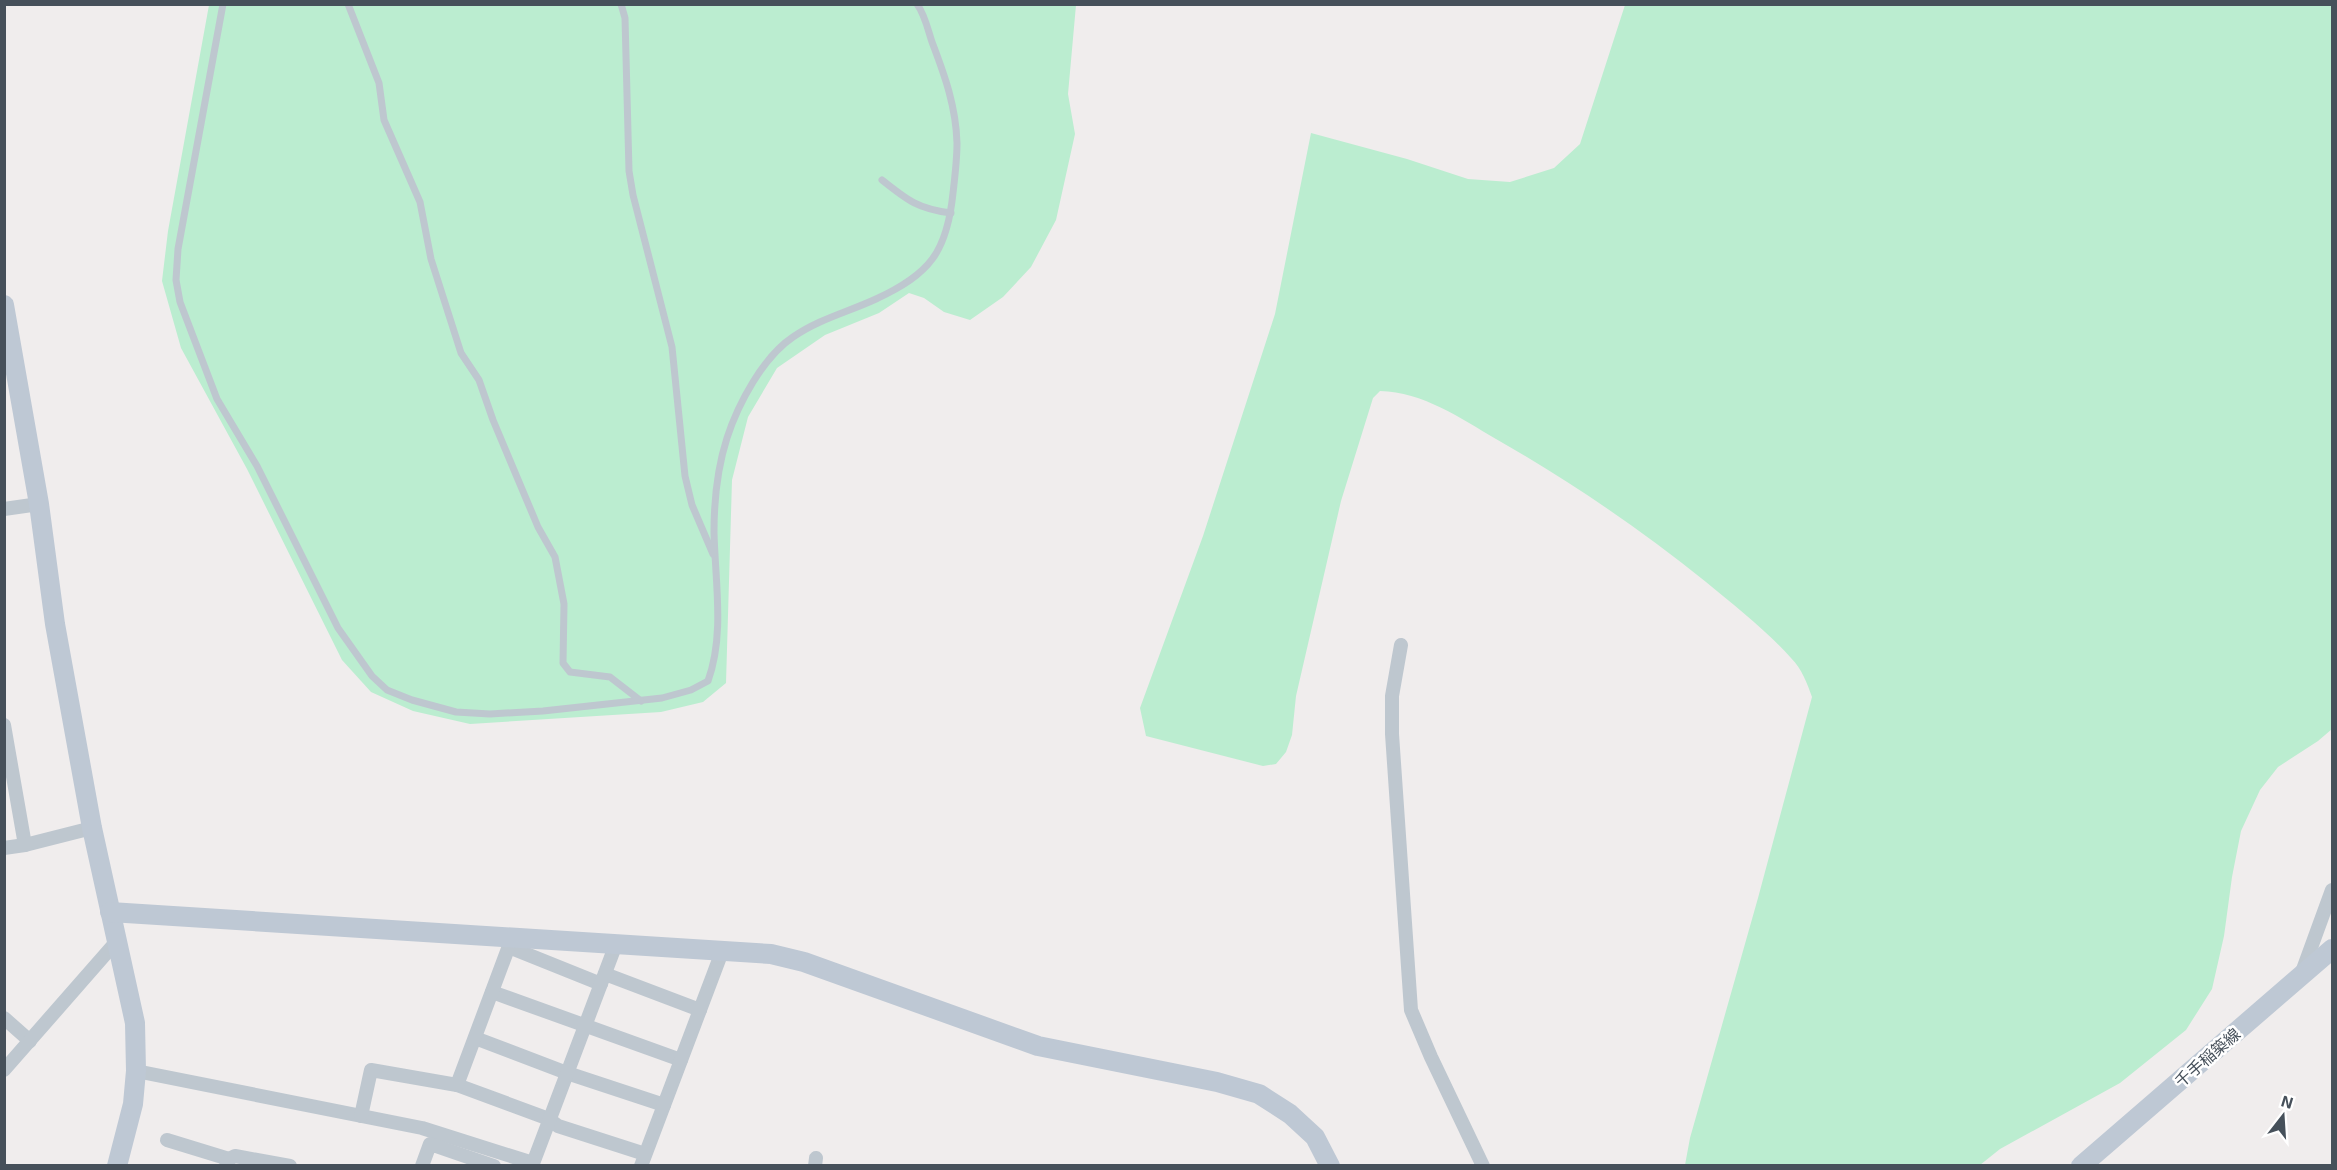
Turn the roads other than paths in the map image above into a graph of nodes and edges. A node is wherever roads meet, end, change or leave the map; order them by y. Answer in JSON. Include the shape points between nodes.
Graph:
{"nodes":[{"id":1,"x":223,"y":4,"type":"edge"},
{"id":2,"x":348,"y":4,"type":"edge"},
{"id":3,"x":621,"y":4,"type":"edge"},
{"id":4,"x":917,"y":5,"type":"edge"},
{"id":5,"x":882,"y":180,"type":"dead end"},
{"id":6,"x":951,"y":213,"type":"junction"},
{"id":7,"x":4,"y":305,"type":"edge"},
{"id":8,"x":39,"y":504,"type":"junction"},
{"id":9,"x":4,"y":509,"type":"edge"},
{"id":10,"x":716,"y":559,"type":"junction"},
{"id":11,"x":1401,"y":645,"type":"dead end"},
{"id":12,"x":641,"y":701,"type":"junction"},
{"id":13,"x":5,"y":732,"type":"edge"},
{"id":14,"x":92,"y":828,"type":"junction"},
{"id":15,"x":25,"y":845,"type":"junction"},
{"id":16,"x":4,"y":848,"type":"edge"},
{"id":17,"x":2332,"y":890,"type":"edge"},
{"id":18,"x":110,"y":912,"type":"junction"},
{"id":19,"x":117,"y":941,"type":"junction"},
{"id":20,"x":511,"y":942,"type":"junction"},
{"id":21,"x":616,"y":944,"type":"junction"},
{"id":22,"x":2332,"y":949,"type":"edge"},
{"id":23,"x":723,"y":950,"type":"junction"},
{"id":24,"x":2300,"y":977,"type":"junction"},
{"id":25,"x":603,"y":979,"type":"junction"},
{"id":26,"x":492,"y":992,"type":"junction"},
{"id":27,"x":700,"y":1010,"type":"junction"},
{"id":28,"x":4,"y":1018,"type":"edge"},
{"id":29,"x":585,"y":1027,"type":"junction"},
{"id":30,"x":475,"y":1038,"type":"junction"},
{"id":31,"x":30,"y":1041,"type":"junction"},
{"id":32,"x":681,"y":1060,"type":"junction"},
{"id":33,"x":4,"y":1070,"type":"edge"},
{"id":34,"x":136,"y":1071,"type":"junction"},
{"id":35,"x":567,"y":1073,"type":"junction"},
{"id":36,"x":457,"y":1085,"type":"junction"},
{"id":37,"x":664,"y":1105,"type":"junction"},
{"id":38,"x":362,"y":1116,"type":"junction"},
{"id":39,"x":549,"y":1119,"type":"junction"},
{"id":40,"x":167,"y":1140,"type":"dead end"},
{"id":41,"x":643,"y":1160,"type":"edge"},
{"id":42,"x":227,"y":1162,"type":"edge"},
{"id":43,"x":532,"y":1164,"type":"edge"},
{"id":44,"x":117,"y":1166,"type":"edge"},
{"id":45,"x":290,"y":1166,"type":"edge"},
{"id":46,"x":422,"y":1166,"type":"edge"},
{"id":47,"x":494,"y":1166,"type":"edge"},
{"id":48,"x":1330,"y":1166,"type":"edge"},
{"id":49,"x":1483,"y":1166,"type":"edge"},
{"id":50,"x":2081,"y":1166,"type":"edge"}],
"edges":[{"from":1,"to":12,"type":"lane","via":[[178,249],[176,280],[180,302],[216,399],[257,466],[338,628],[372,676],[387,690],[456,712],[543,711]]},
{"from":2,"to":12,"type":"lane","via":[[379,83],[384,120],[420,202],[431,259],[461,353],[479,380],[538,527],[555,557],[564,604],[563,663],[570,672],[610,677]]},
{"from":3,"to":10,"type":"lane","via":[[626,18],[629,171],[633,195],[672,347],[685,476],[692,505]]},
{"from":4,"to":6,"type":"lane","via":[[952,97],[957,156]]},
{"from":5,"to":6,"type":"lane","via":[[908,201],[927,210]]},
{"from":6,"to":10,"type":"lane","via":[[937,255],[914,278],[801,332],[765,364],[746,394],[727,438],[714,531]]},
{"from":7,"to":8,"type":"street"},
{"from":8,"to":9,"type":"street"},
{"from":8,"to":14,"type":"street","via":[[55,624]]},
{"from":10,"to":12,"type":"lane","via":[[716,652],[708,681],[691,690]]},
{"from":11,"to":49,"type":"street","via":[[1392,696],[1392,734],[1411,1010]]},
{"from":13,"to":15,"type":"street"},
{"from":14,"to":15,"type":"street"},
{"from":14,"to":18,"type":"street"},
{"from":15,"to":16,"type":"street"},
{"from":17,"to":24,"type":"street"},
{"from":18,"to":19,"type":"street"},
{"from":18,"to":20,"type":"street"},
{"from":19,"to":31,"type":"street"},
{"from":19,"to":34,"type":"street","via":[[135,1023]]},
{"from":20,"to":21,"type":"street"},
{"from":20,"to":25,"type":"street"},
{"from":20,"to":26,"type":"street"},
{"from":21,"to":23,"type":"street"},
{"from":21,"to":25,"type":"street"},
{"from":22,"to":24,"type":"street","name":"千手稲築線"},
{"from":23,"to":27,"type":"street"},
{"from":23,"to":48,"type":"street","via":[[771,954],[804,962],[1038,1046],[1259,1094],[1290,1114],[1315,1137]]},
{"from":24,"to":50,"type":"street","name":"千手稲築線"},
{"from":25,"to":27,"type":"street"},
{"from":25,"to":29,"type":"street"},
{"from":26,"to":29,"type":"street"},
{"from":26,"to":30,"type":"street"},
{"from":27,"to":32,"type":"street"},
{"from":28,"to":31,"type":"street"},
{"from":29,"to":32,"type":"street"},
{"from":29,"to":35,"type":"street"},
{"from":30,"to":35,"type":"street"},
{"from":30,"to":36,"type":"street"},
{"from":31,"to":33,"type":"street"},
{"from":32,"to":37,"type":"street"},
{"from":34,"to":38,"type":"street"},
{"from":34,"to":44,"type":"street","via":[[133,1104]]},
{"from":35,"to":37,"type":"street"},
{"from":35,"to":39,"type":"street"},
{"from":36,"to":38,"type":"street","via":[[371,1070]]},
{"from":36,"to":39,"type":"street"},
{"from":37,"to":41,"type":"street"},
{"from":38,"to":43,"type":"street","via":[[422,1128]]},
{"from":39,"to":41,"type":"street"},
{"from":39,"to":43,"type":"street"},
{"from":40,"to":42,"type":"street"},
{"from":42,"to":45,"type":"street","via":[[235,1156]]},
{"from":46,"to":47,"type":"street","via":[[430,1144]]}]}
